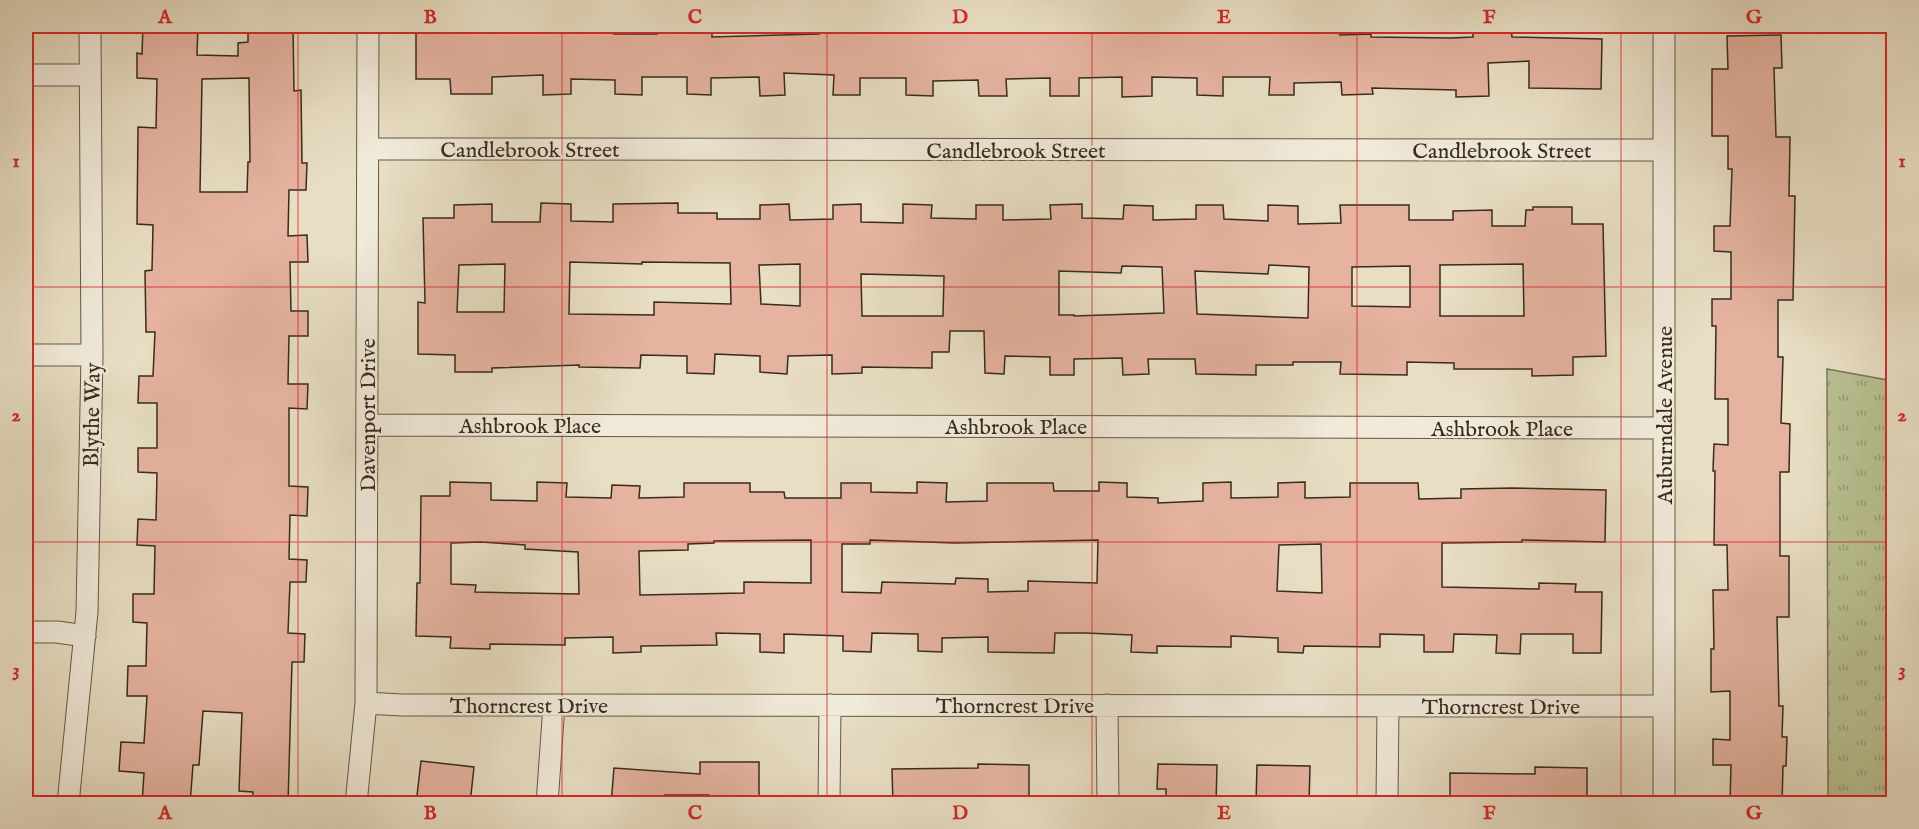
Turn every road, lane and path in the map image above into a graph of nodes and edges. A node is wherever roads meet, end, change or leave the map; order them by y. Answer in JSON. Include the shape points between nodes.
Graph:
{"nodes":[{"id":1,"x":90,"y":26,"type":"edge"},
{"id":2,"x":368,"y":26,"type":"edge"},
{"id":3,"x":1664,"y":26,"type":"edge"},
{"id":4,"x":26,"y":75,"type":"edge"},
{"id":5,"x":90,"y":75,"type":"junction"},
{"id":6,"x":368,"y":149,"type":"junction"},
{"id":7,"x":1664,"y":150,"type":"junction"},
{"id":8,"x":26,"y":355,"type":"edge"},
{"id":9,"x":92,"y":355,"type":"junction"},
{"id":10,"x":367,"y":425,"type":"junction"},
{"id":11,"x":1664,"y":428,"type":"junction"},
{"id":12,"x":26,"y":632,"type":"edge"},
{"id":13,"x":84,"y":636,"type":"junction"},
{"id":14,"x":366,"y":703,"type":"junction"},
{"id":15,"x":554,"y":705,"type":"junction"},
{"id":16,"x":830,"y":705,"type":"junction"},
{"id":17,"x":1107,"y":705,"type":"junction"},
{"id":18,"x":1388,"y":706,"type":"junction"},
{"id":19,"x":1664,"y":706,"type":"junction"},
{"id":20,"x":68,"y":804,"type":"edge"},
{"id":21,"x":356,"y":804,"type":"edge"},
{"id":22,"x":547,"y":804,"type":"edge"},
{"id":23,"x":829,"y":804,"type":"edge"},
{"id":24,"x":1108,"y":804,"type":"edge"},
{"id":25,"x":1387,"y":804,"type":"edge"},
{"id":26,"x":1664,"y":804,"type":"edge"}],
"edges":[{"from":1,"to":5,"type":"street","name":"Blythe Way"},
{"from":2,"to":6,"type":"street","name":"Davenport Drive"},
{"from":3,"to":7,"type":"street","name":"Auburndale Avenue"},
{"from":4,"to":5,"type":"street"},
{"from":5,"to":9,"type":"street","name":"Blythe Way"},
{"from":6,"to":7,"type":"street","name":"Candlebrook Street"},
{"from":6,"to":10,"type":"street","name":"Davenport Drive"},
{"from":7,"to":11,"type":"street","name":"Auburndale Avenue"},
{"from":8,"to":9,"type":"street"},
{"from":9,"to":13,"type":"street","name":"Blythe Way"},
{"from":10,"to":11,"type":"street","name":"Ashbrook Place"},
{"from":10,"to":14,"type":"street","name":"Davenport Drive"},
{"from":11,"to":19,"type":"street","name":"Auburndale Avenue"},
{"from":12,"to":13,"type":"street"},
{"from":13,"to":20,"type":"street","name":"Blythe Way"},
{"from":14,"to":15,"type":"street","name":"Thorncrest Drive"},
{"from":14,"to":21,"type":"street","name":"Davenport Drive"},
{"from":15,"to":16,"type":"street","name":"Thorncrest Drive"},
{"from":15,"to":22,"type":"street"},
{"from":16,"to":17,"type":"street","name":"Thorncrest Drive"},
{"from":16,"to":23,"type":"street"},
{"from":17,"to":18,"type":"street","name":"Thorncrest Drive"},
{"from":17,"to":24,"type":"street"},
{"from":18,"to":19,"type":"street","name":"Thorncrest Drive"},
{"from":18,"to":25,"type":"street"},
{"from":19,"to":26,"type":"street","name":"Auburndale Avenue"}]}
